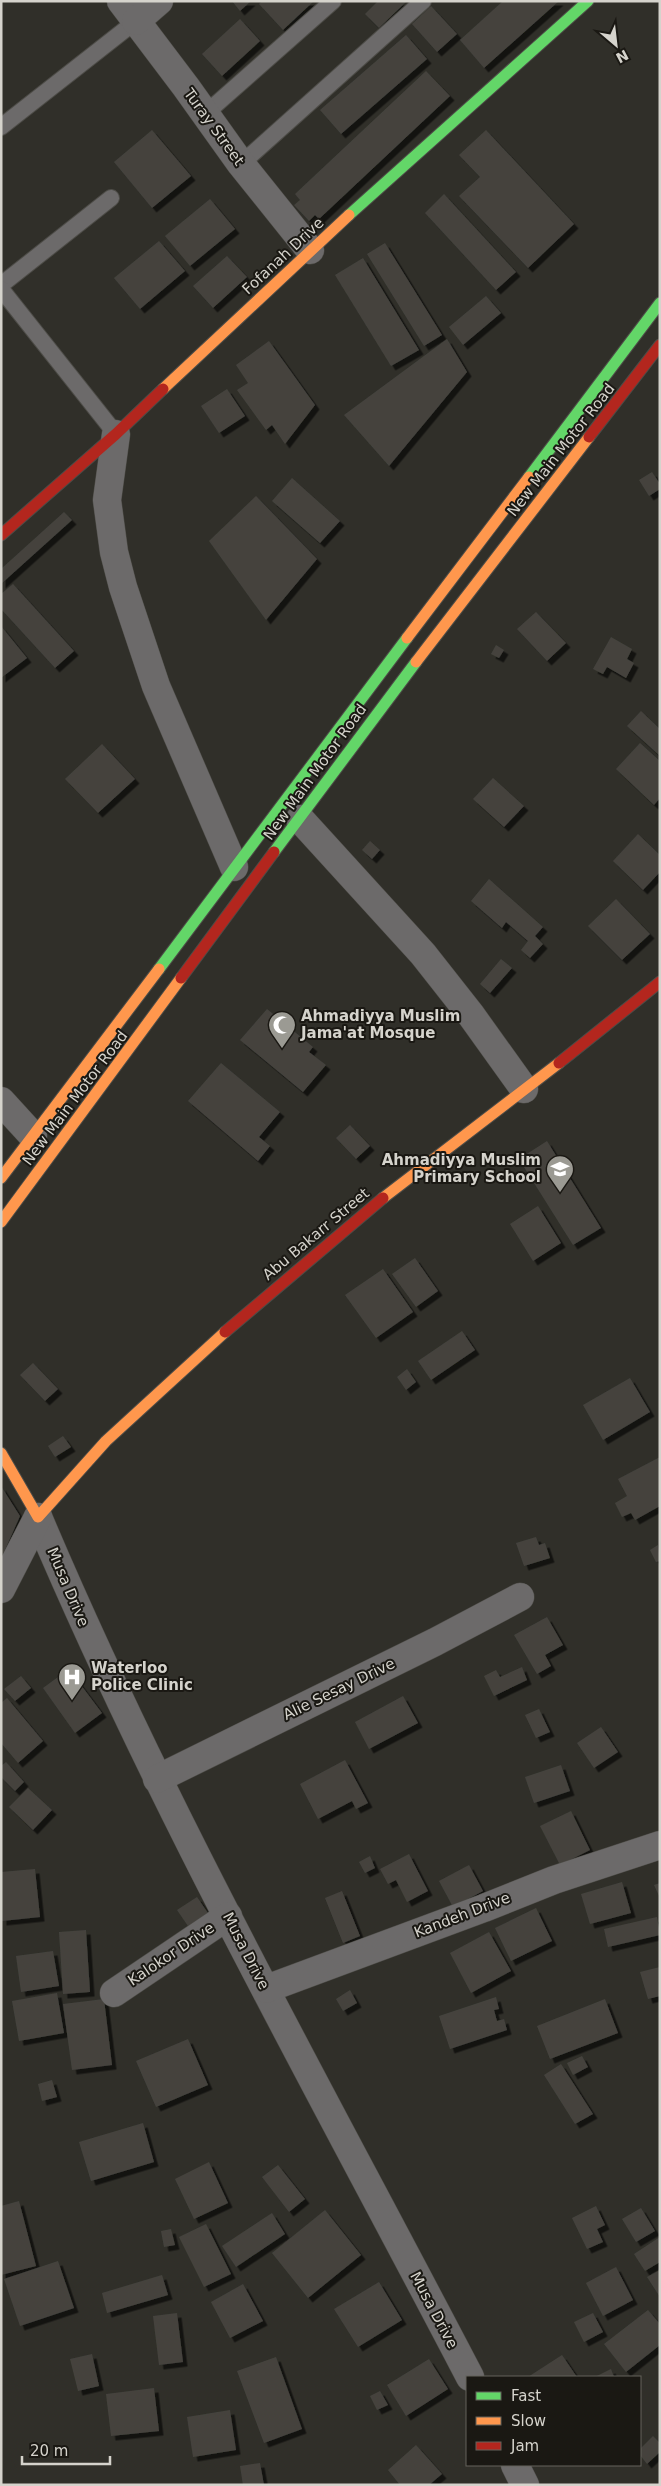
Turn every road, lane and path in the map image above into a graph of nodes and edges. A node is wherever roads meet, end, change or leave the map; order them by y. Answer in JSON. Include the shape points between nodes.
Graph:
{"nodes":[{"id":1,"x":159,"y":1,"type":"edge"},
{"id":2,"x":333,"y":1,"type":"edge"},
{"id":3,"x":422,"y":1,"type":"edge"},
{"id":4,"x":588,"y":1,"type":"edge"},
{"id":5,"x":128,"y":11,"type":"edge"},
{"id":6,"x":205,"y":114,"type":"junction"},
{"id":7,"x":1,"y":127,"type":"edge"},
{"id":8,"x":240,"y":164,"type":"junction"},
{"id":9,"x":111,"y":198,"type":"dead end"},
{"id":10,"x":310,"y":250,"type":"junction"},
{"id":11,"x":1,"y":287,"type":"edge"},
{"id":12,"x":660,"y":303,"type":"edge"},
{"id":13,"x":660,"y":345,"type":"edge"},
{"id":14,"x":116,"y":434,"type":"junction"},
{"id":15,"x":1,"y":535,"type":"edge"},
{"id":16,"x":300,"y":819,"type":"junction"},
{"id":17,"x":234,"y":867,"type":"junction"},
{"id":18,"x":660,"y":982,"type":"edge"},
{"id":19,"x":524,"y":1089,"type":"junction"},
{"id":20,"x":1,"y":1101,"type":"edge"},
{"id":21,"x":33,"y":1136,"type":"junction"},
{"id":22,"x":1,"y":1178,"type":"edge"},
{"id":23,"x":1,"y":1222,"type":"edge"},
{"id":24,"x":1,"y":1453,"type":"edge"},
{"id":25,"x":38,"y":1517,"type":"junction"},
{"id":26,"x":1,"y":1589,"type":"edge"},
{"id":27,"x":520,"y":1597,"type":"dead end"},
{"id":28,"x":157,"y":1778,"type":"junction"},
{"id":29,"x":660,"y":1845,"type":"edge"},
{"id":30,"x":228,"y":1916,"type":"junction"},
{"id":31,"x":266,"y":1989,"type":"junction"},
{"id":32,"x":114,"y":1992,"type":"dead end"},
{"id":33,"x":469,"y":2376,"type":"edge"},
{"id":34,"x":516,"y":2466,"type":"edge"},
{"id":35,"x":526,"y":2485,"type":"edge"}],
"edges":[{"from":1,"to":5,"type":"street"},
{"from":2,"to":6,"type":"lane"},
{"from":3,"to":8,"type":"lane"},
{"from":4,"to":10,"type":"main road","name":"Fofanah Drive"},
{"from":5,"to":6,"type":"street","name":"Turay Street"},
{"from":5,"to":7,"type":"lane"},
{"from":6,"to":8,"type":"street","name":"Turay Street"},
{"from":8,"to":10,"type":"street","name":"Turay Street"},
{"from":9,"to":11,"type":"lane"},
{"from":10,"to":14,"type":"main road","name":"Fofanah Drive"},
{"from":11,"to":14,"type":"lane"},
{"from":12,"to":17,"type":"main road","name":"New Main Motor Road"},
{"from":13,"to":16,"type":"main road","name":"New Main Motor Road","via":[[378,711]]},
{"from":14,"to":15,"type":"main road","name":"Fofanah Drive"},
{"from":14,"to":17,"type":"street","via":[[107,500],[122,587],[156,686]]},
{"from":16,"to":19,"type":"street","via":[[423,954]]},
{"from":16,"to":23,"type":"main road","name":"New Main Motor Road"},
{"from":17,"to":21,"type":"main road","name":"New Main Motor Road"},
{"from":18,"to":19,"type":"main road","name":"Abu Bakarr Street"},
{"from":19,"to":25,"type":"main road","name":"Abu Bakarr Street","via":[[494,1116],[375,1204],[186,1366],[106,1441]]},
{"from":20,"to":21,"type":"street"},
{"from":21,"to":22,"type":"main road","name":"New Main Motor Road"},
{"from":24,"to":25,"type":"main road"},
{"from":25,"to":26,"type":"street"},
{"from":25,"to":28,"type":"street","name":"Musa Drive","via":[[82,1620]]},
{"from":27,"to":28,"type":"street","name":"Alie Sesay Drive"},
{"from":28,"to":30,"type":"street","name":"Musa Drive"},
{"from":29,"to":31,"type":"street","name":"Kandeh Drive","via":[[554,1880]]},
{"from":30,"to":31,"type":"street","name":"Musa Drive"},
{"from":30,"to":32,"type":"street","name":"Kalokor Drive"},
{"from":31,"to":33,"type":"street","name":"Musa Drive"},
{"from":34,"to":35,"type":"street"}]}
